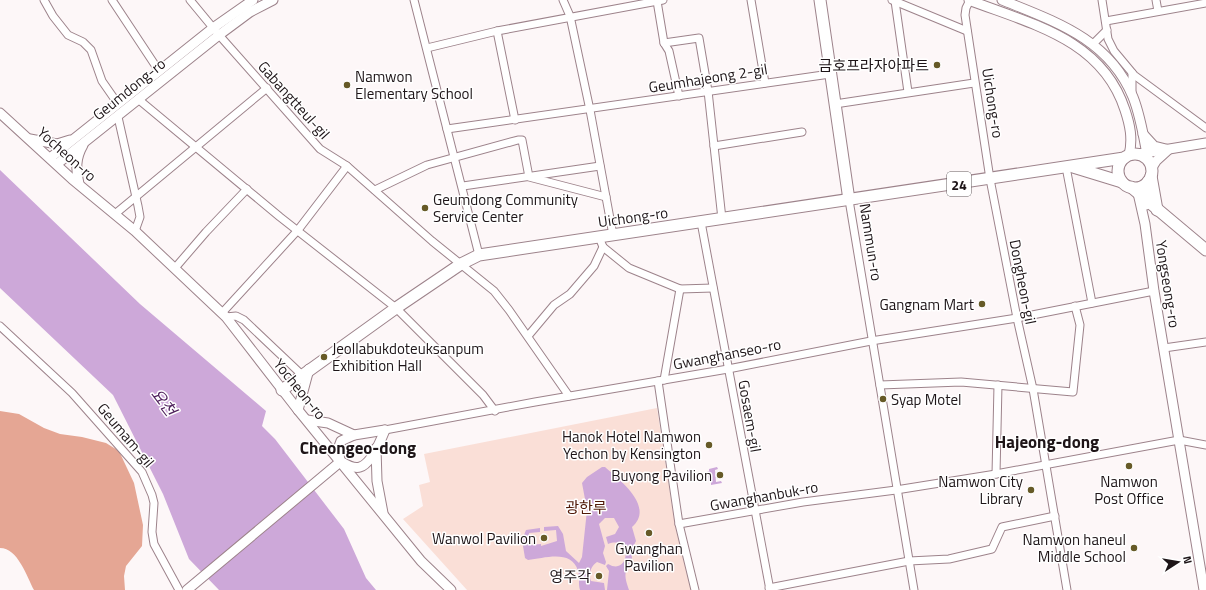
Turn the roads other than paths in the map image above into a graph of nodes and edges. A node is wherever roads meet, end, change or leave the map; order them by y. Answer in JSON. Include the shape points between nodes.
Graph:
{"nodes":[{"id":1,"x":44,"y":0,"type":"edge"},
{"id":2,"x":112,"y":0,"type":"edge"},
{"id":3,"x":190,"y":0,"type":"edge"},
{"id":4,"x":273,"y":0,"type":"edge"},
{"id":5,"x":414,"y":0,"type":"edge"},
{"id":6,"x":563,"y":0,"type":"edge"},
{"id":7,"x":751,"y":0,"type":"edge"},
{"id":8,"x":820,"y":0,"type":"edge"},
{"id":9,"x":970,"y":0,"type":"edge"},
{"id":10,"x":1002,"y":0,"type":"edge"},
{"id":11,"x":1102,"y":0,"type":"edge"},
{"id":12,"x":1156,"y":0,"type":"edge"},
{"id":13,"x":660,"y":1,"type":"edge"},
{"id":14,"x":893,"y":1,"type":"edge"},
{"id":15,"x":1206,"y":3,"type":"edge"},
{"id":16,"x":248,"y":4,"type":"edge"},
{"id":17,"x":1158,"y":11,"type":"junction"},
{"id":18,"x":570,"y":16,"type":"junction"},
{"id":19,"x":1106,"y":21,"type":"junction"},
{"id":20,"x":1106,"y":30,"type":"junction"},
{"id":21,"x":216,"y":31,"type":"junction"},
{"id":22,"x":497,"y":31,"type":"junction"},
{"id":23,"x":967,"y":31,"type":"junction"},
{"id":24,"x":664,"y":43,"type":"junction"},
{"id":25,"x":1093,"y":44,"type":"junction"},
{"id":26,"x":427,"y":48,"type":"junction"},
{"id":27,"x":159,"y":71,"type":"junction"},
{"id":28,"x":1132,"y":73,"type":"junction"},
{"id":29,"x":830,"y":74,"type":"junction"},
{"id":30,"x":765,"y":83,"type":"junction"},
{"id":31,"x":974,"y":83,"type":"junction"},
{"id":32,"x":267,"y":88,"type":"junction"},
{"id":33,"x":708,"y":91,"type":"junction"},
{"id":34,"x":908,"y":92,"type":"junction"},
{"id":35,"x":679,"y":96,"type":"junction"},
{"id":36,"x":138,"y":99,"type":"junction"},
{"id":37,"x":1134,"y":101,"type":"junction"},
{"id":38,"x":118,"y":104,"type":"junction"},
{"id":39,"x":835,"y":104,"type":"junction"},
{"id":40,"x":1125,"y":109,"type":"junction"},
{"id":41,"x":590,"y":110,"type":"junction"},
{"id":42,"x":0,"y":113,"type":"edge"},
{"id":43,"x":118,"y":117,"type":"junction"},
{"id":44,"x":515,"y":120,"type":"junction"},
{"id":45,"x":1206,"y":128,"type":"edge"},
{"id":46,"x":447,"y":129,"type":"junction"},
{"id":47,"x":802,"y":132,"type":"dead end"},
{"id":48,"x":1143,"y":134,"type":"junction"},
{"id":49,"x":29,"y":139,"type":"junction"},
{"id":50,"x":81,"y":139,"type":"junction"},
{"id":51,"x":1206,"y":143,"type":"edge"},
{"id":52,"x":195,"y":146,"type":"junction"},
{"id":53,"x":714,"y":146,"type":"junction"},
{"id":54,"x":1169,"y":149,"type":"junction"},
{"id":55,"x":455,"y":156,"type":"junction"},
{"id":56,"x":53,"y":161,"type":"junction"},
{"id":57,"x":1142,"y":163,"type":"junction"},
{"id":58,"x":347,"y":166,"type":"junction"},
{"id":59,"x":600,"y":166,"type":"junction"},
{"id":60,"x":1068,"y":167,"type":"junction"},
{"id":61,"x":529,"y":177,"type":"junction"},
{"id":62,"x":990,"y":179,"type":"junction"},
{"id":63,"x":78,"y":184,"type":"junction"},
{"id":64,"x":463,"y":186,"type":"junction"},
{"id":65,"x":1131,"y":187,"type":"junction"},
{"id":66,"x":247,"y":189,"type":"junction"},
{"id":67,"x":375,"y":190,"type":"junction"},
{"id":68,"x":136,"y":196,"type":"junction"},
{"id":69,"x":606,"y":197,"type":"junction"},
{"id":70,"x":848,"y":200,"type":"junction"},
{"id":71,"x":1146,"y":200,"type":"junction"},
{"id":72,"x":1158,"y":210,"type":"junction"},
{"id":73,"x":115,"y":214,"type":"junction"},
{"id":74,"x":722,"y":219,"type":"junction"},
{"id":75,"x":701,"y":222,"type":"junction"},
{"id":76,"x":1145,"y":224,"type":"junction"},
{"id":77,"x":298,"y":230,"type":"junction"},
{"id":78,"x":135,"y":231,"type":"junction"},
{"id":79,"x":613,"y":235,"type":"junction"},
{"id":80,"x":601,"y":242,"type":"junction"},
{"id":81,"x":1206,"y":250,"type":"edge"},
{"id":82,"x":480,"y":255,"type":"junction"},
{"id":83,"x":461,"y":264,"type":"junction"},
{"id":84,"x":175,"y":268,"type":"junction"},
{"id":85,"x":712,"y":288,"type":"junction"},
{"id":86,"x":680,"y":289,"type":"junction"},
{"id":87,"x":1154,"y":291,"type":"junction"},
{"id":88,"x":1092,"y":303,"type":"junction"},
{"id":89,"x":1075,"y":306,"type":"junction"},
{"id":90,"x":396,"y":308,"type":"junction"},
{"id":91,"x":224,"y":315,"type":"junction"},
{"id":92,"x":1017,"y":318,"type":"junction"},
{"id":93,"x":0,"y":326,"type":"edge"},
{"id":94,"x":528,"y":336,"type":"junction"},
{"id":95,"x":871,"y":341,"type":"junction"},
{"id":96,"x":1206,"y":342,"type":"edge"},
{"id":97,"x":1164,"y":348,"type":"junction"},
{"id":98,"x":728,"y":369,"type":"junction"},
{"id":99,"x":305,"y":372,"type":"junction"},
{"id":100,"x":661,"y":381,"type":"junction"},
{"id":101,"x":880,"y":385,"type":"junction"},
{"id":102,"x":998,"y":385,"type":"junction"},
{"id":103,"x":1034,"y":389,"type":"junction"},
{"id":104,"x":282,"y":390,"type":"junction"},
{"id":105,"x":569,"y":396,"type":"junction"},
{"id":106,"x":298,"y":410,"type":"junction"},
{"id":107,"x":495,"y":411,"type":"junction"},
{"id":108,"x":306,"y":420,"type":"junction"},
{"id":109,"x":385,"y":430,"type":"junction"},
{"id":110,"x":354,"y":435,"type":"junction"},
{"id":111,"x":1179,"y":440,"type":"junction"},
{"id":112,"x":1206,"y":445,"type":"edge"},
{"id":113,"x":376,"y":448,"type":"junction"},
{"id":114,"x":340,"y":462,"type":"junction"},
{"id":115,"x":1046,"y":464,"type":"junction"},
{"id":116,"x":996,"y":474,"type":"junction"},
{"id":117,"x":896,"y":490,"type":"junction"},
{"id":118,"x":754,"y":511,"type":"junction"},
{"id":119,"x":384,"y":515,"type":"junction"},
{"id":120,"x":1055,"y":516,"type":"junction"},
{"id":121,"x":679,"y":524,"type":"junction"},
{"id":122,"x":909,"y":561,"type":"junction"},
{"id":123,"x":770,"y":589,"type":"edge"},
{"id":124,"x":179,"y":590,"type":"edge"},
{"id":125,"x":187,"y":590,"type":"edge"},
{"id":126,"x":451,"y":590,"type":"edge"},
{"id":127,"x":695,"y":590,"type":"edge"},
{"id":128,"x":914,"y":590,"type":"edge"},
{"id":129,"x":1067,"y":590,"type":"edge"},
{"id":130,"x":1204,"y":590,"type":"edge"}],
"edges":[{"from":1,"to":38,"type":"street","via":[[68,35],[83,42],[91,50],[102,81]]},
{"from":2,"to":27,"type":"street","name":"Geumdong-ro"},
{"from":3,"to":21,"type":"street"},
{"from":4,"to":16,"type":"street","name":"Geumdong-ro"},
{"from":5,"to":26,"type":"street"},
{"from":6,"to":18,"type":"street"},
{"from":7,"to":30,"type":"street"},
{"from":8,"to":29,"type":"main road","name":"Nammun-ro"},
{"from":9,"to":23,"type":"street","name":"Uichong-ro","via":[[965,15]]},
{"from":9,"to":40,"type":"street","via":[[1055,33],[1082,50],[1100,66],[1113,83]]},
{"from":10,"to":25,"type":"street","via":[[1059,23]]},
{"from":11,"to":19,"type":"street"},
{"from":12,"to":17,"type":"street"},
{"from":13,"to":18,"type":"street"},
{"from":13,"to":24,"type":"street"},
{"from":14,"to":23,"type":"street"},
{"from":14,"to":34,"type":"street"},
{"from":15,"to":17,"type":"street"},
{"from":16,"to":21,"type":"street","name":"Geumdong-ro"},
{"from":17,"to":19,"type":"street"},
{"from":18,"to":22,"type":"street"},
{"from":18,"to":41,"type":"street"},
{"from":19,"to":20,"type":"street"},
{"from":20,"to":25,"type":"street"},
{"from":20,"to":28,"type":"street","via":[[1114,51]]},
{"from":21,"to":27,"type":"street","name":"Geumdong-ro"},
{"from":21,"to":32,"type":"street","name":"Gabangtteul-gil"},
{"from":21,"to":36,"type":"street","name":"Geumdong-ro"},
{"from":22,"to":26,"type":"street"},
{"from":22,"to":44,"type":"street"},
{"from":23,"to":31,"type":"street","name":"Uichong-ro"},
{"from":24,"to":33,"type":"street","via":[[700,38]]},
{"from":24,"to":35,"type":"street","via":[[669,51]]},
{"from":25,"to":37,"type":"street","via":[[1122,77]]},
{"from":26,"to":46,"type":"street"},
{"from":27,"to":38,"type":"street","name":"Geumdong-ro"},
{"from":28,"to":37,"type":"street"},
{"from":28,"to":45,"type":"street"},
{"from":29,"to":30,"type":"street","name":"Geumhajeong 2-gil"},
{"from":29,"to":39,"type":"main road","name":"Nammun-ro"},
{"from":30,"to":33,"type":"street","name":"Geumhajeong 2-gil"},
{"from":31,"to":34,"type":"street"},
{"from":31,"to":62,"type":"street","name":"Uichong-ro"},
{"from":32,"to":52,"type":"street"},
{"from":32,"to":58,"type":"street","name":"Gabangtteul-gil","via":[[320,149]]},
{"from":33,"to":35,"type":"street","name":"Geumhajeong 2-gil"},
{"from":33,"to":53,"type":"street"},
{"from":34,"to":39,"type":"street"},
{"from":35,"to":41,"type":"street","name":"Geumhajeong 2-gil"},
{"from":36,"to":43,"type":"street","name":"Geumdong-ro"},
{"from":36,"to":52,"type":"street"},
{"from":37,"to":40,"type":"street"},
{"from":37,"to":48,"type":"street"},
{"from":38,"to":50,"type":"street","name":"Geumdong-ro"},
{"from":39,"to":70,"type":"main road","name":"Nammun-ro"},
{"from":40,"to":57,"type":"street"},
{"from":41,"to":44,"type":"street","name":"Geumhajeong 2-gil"},
{"from":41,"to":59,"type":"street"},
{"from":42,"to":49,"type":"street","name":"Yocheon-ro"},
{"from":43,"to":50,"type":"street","name":"Geumdong-ro"},
{"from":43,"to":68,"type":"street"},
{"from":44,"to":46,"type":"street","name":"Geumhajeong 2-gil"},
{"from":46,"to":55,"type":"street"},
{"from":47,"to":53,"type":"street"},
{"from":48,"to":54,"type":"street","via":[[1159,149]]},
{"from":48,"to":57,"type":"street"},
{"from":49,"to":50,"type":"street","via":[[57,144]]},
{"from":49,"to":56,"type":"street","name":"Yocheon-ro"},
{"from":50,"to":56,"type":"street","name":"Geumdong-ro"},
{"from":50,"to":63,"type":"street","via":[[76,167]]},
{"from":51,"to":54,"type":"street","name":"Uichong-ro"},
{"from":52,"to":66,"type":"street"},
{"from":52,"to":68,"type":"street"},
{"from":53,"to":74,"type":"street"},
{"from":54,"to":57,"type":"street","name":"Uichong-ro"},
{"from":54,"to":57,"type":"street","via":[[1156,160]]},
{"from":55,"to":61,"type":"street","via":[[522,140]]},
{"from":55,"to":64,"type":"street"},
{"from":55,"to":67,"type":"street","via":[[427,165]]},
{"from":56,"to":63,"type":"street","name":"Yocheon-ro"},
{"from":57,"to":60,"type":"main road","name":"Uichong-ro","number":"24"},
{"from":57,"to":65,"type":"main road","via":[[1141,186]]},
{"from":57,"to":65,"type":"main road","via":[[1118,167],[1120,177]]},
{"from":57,"to":71,"type":"street","name":"Yongseong-ro"},
{"from":57,"to":72,"type":"main road"},
{"from":58,"to":67,"type":"street","name":"Gabangtteul-gil"},
{"from":58,"to":77,"type":"street"},
{"from":59,"to":61,"type":"street"},
{"from":59,"to":69,"type":"street"},
{"from":60,"to":62,"type":"main road","name":"Uichong-ro","number":"24"},
{"from":60,"to":65,"type":"main road","number":"24"},
{"from":60,"to":88,"type":"street"},
{"from":61,"to":64,"type":"street"},
{"from":61,"to":69,"type":"street"},
{"from":62,"to":70,"type":"main road","name":"Uichong-ro","number":"24"},
{"from":62,"to":92,"type":"street","name":"Dongheon-gil"},
{"from":63,"to":73,"type":"street","name":"Yocheon-ro"},
{"from":64,"to":82,"type":"street"},
{"from":65,"to":71,"type":"main road","number":"24"},
{"from":65,"to":76,"type":"street","name":"Yongseong-ro"},
{"from":66,"to":77,"type":"street"},
{"from":66,"to":84,"type":"street"},
{"from":67,"to":83,"type":"street","name":"Gabangtteul-gil"},
{"from":68,"to":73,"type":"street"},
{"from":68,"to":78,"type":"street","via":[[140,217]]},
{"from":69,"to":79,"type":"street"},
{"from":70,"to":74,"type":"main road","name":"Uichong-ro"},
{"from":70,"to":95,"type":"street","name":"Nammun-ro"},
{"from":71,"to":72,"type":"main road","number":"24"},
{"from":71,"to":76,"type":"street","name":"Yongseong-ro"},
{"from":72,"to":81,"type":"main road","number":"24"},
{"from":73,"to":78,"type":"street","name":"Yocheon-ro"},
{"from":74,"to":75,"type":"main road","name":"Uichong-ro"},
{"from":75,"to":79,"type":"main road","name":"Uichong-ro"},
{"from":75,"to":85,"type":"street","name":"Gosaem-gil"},
{"from":76,"to":87,"type":"street","name":"Yongseong-ro"},
{"from":77,"to":90,"type":"street"},
{"from":77,"to":91,"type":"street"},
{"from":78,"to":84,"type":"street","name":"Yocheon-ro"},
{"from":79,"to":80,"type":"main road","name":"Uichong-ro"},
{"from":80,"to":82,"type":"main road","name":"Uichong-ro"},
{"from":80,"to":86,"type":"street","via":[[629,268]]},
{"from":80,"to":94,"type":"street","via":[[594,266],[570,294],[554,305]]},
{"from":82,"to":83,"type":"main road","name":"Uichong-ro"},
{"from":83,"to":90,"type":"main road","name":"Uichong-ro"},
{"from":83,"to":94,"type":"street","name":"Gabangtteul-gil","via":[[494,291]]},
{"from":84,"to":91,"type":"street","name":"Yocheon-ro"},
{"from":85,"to":86,"type":"street"},
{"from":85,"to":98,"type":"street","name":"Gosaem-gil"},
{"from":86,"to":100,"type":"street"},
{"from":87,"to":88,"type":"street","name":"Gwanghanseo-ro"},
{"from":87,"to":97,"type":"street","name":"Yongseong-ro"},
{"from":88,"to":89,"type":"street","name":"Gwanghanseo-ro"},
{"from":89,"to":92,"type":"street","name":"Gwanghanseo-ro"},
{"from":89,"to":103,"type":"street","via":[[1080,325],[1073,392]]},
{"from":90,"to":99,"type":"main road","name":"Uichong-ro"},
{"from":90,"to":107,"type":"street"},
{"from":91,"to":99,"type":"street","via":[[244,320]]},
{"from":91,"to":104,"type":"street","name":"Yocheon-ro"},
{"from":92,"to":95,"type":"street","name":"Gwanghanseo-ro"},
{"from":92,"to":103,"type":"street","name":"Dongheon-gil"},
{"from":93,"to":124,"type":"street","name":"Geumam-gil","via":[[72,393],[142,472],[154,503],[154,544]]},
{"from":94,"to":105,"type":"street","name":"Gabangtteul-gil"},
{"from":95,"to":98,"type":"street","name":"Gwanghanseo-ro"},
{"from":95,"to":101,"type":"street","name":"Nammun-ro"},
{"from":96,"to":97,"type":"street","name":"Yongseong-ro"},
{"from":97,"to":111,"type":"street","name":"Yongseong-ro"},
{"from":98,"to":100,"type":"street","name":"Gwanghanseo-ro"},
{"from":98,"to":118,"type":"street","name":"Gosaem-gil"},
{"from":99,"to":104,"type":"main road","name":"Uichong-ro"},
{"from":99,"to":106,"type":"street"},
{"from":100,"to":105,"type":"street","name":"Gwanghanseo-ro"},
{"from":100,"to":121,"type":"street"},
{"from":101,"to":102,"type":"street","via":[[961,382]]},
{"from":101,"to":117,"type":"street","name":"Nammun-ro"},
{"from":102,"to":103,"type":"street"},
{"from":102,"to":116,"type":"street"},
{"from":103,"to":115,"type":"street","name":"Dongheon-gil"},
{"from":104,"to":106,"type":"street","name":"Yocheon-ro"},
{"from":105,"to":107,"type":"street","name":"Gwanghanseo-ro"},
{"from":106,"to":108,"type":"street","name":"Yocheon-ro"},
{"from":107,"to":109,"type":"street","name":"Gwanghanseo-ro"},
{"from":108,"to":110,"type":"street","via":[[328,423]]},
{"from":108,"to":114,"type":"street","name":"Yocheon-ro"},
{"from":109,"to":110,"type":"street"},
{"from":109,"to":113,"type":"street"},
{"from":110,"to":114,"type":"street","via":[[341,441]]},
{"from":111,"to":112,"type":"street","name":"Gwanghanbuk-ro"},
{"from":111,"to":115,"type":"street","name":"Gwanghanbuk-ro"},
{"from":111,"to":130,"type":"street","name":"Yongseong-ro"},
{"from":113,"to":114,"type":"street","via":[[366,463],[360,467]]},
{"from":113,"to":119,"type":"street","via":[[377,481]]},
{"from":114,"to":119,"type":"street","name":"Yocheon-ro"},
{"from":114,"to":125,"type":"street"},
{"from":115,"to":116,"type":"street","name":"Gwanghanbuk-ro"},
{"from":115,"to":120,"type":"street","name":"Dongheon-gil"},
{"from":116,"to":117,"type":"street","name":"Gwanghanbuk-ro"},
{"from":117,"to":118,"type":"street","name":"Gwanghanbuk-ro"},
{"from":117,"to":122,"type":"street","name":"Nammun-ro"},
{"from":118,"to":121,"type":"street","name":"Gwanghanbuk-ro"},
{"from":118,"to":123,"type":"street","name":"Gosaem-gil"},
{"from":119,"to":126,"type":"street","name":"Yocheon-ro","via":[[421,561]]},
{"from":120,"to":122,"type":"street","via":[[1002,527],[992,549],[949,559]]},
{"from":120,"to":129,"type":"street","name":"Dongheon-gil"},
{"from":121,"to":127,"type":"street"},
{"from":122,"to":123,"type":"street"},
{"from":122,"to":128,"type":"street","name":"Nammun-ro"}]}
